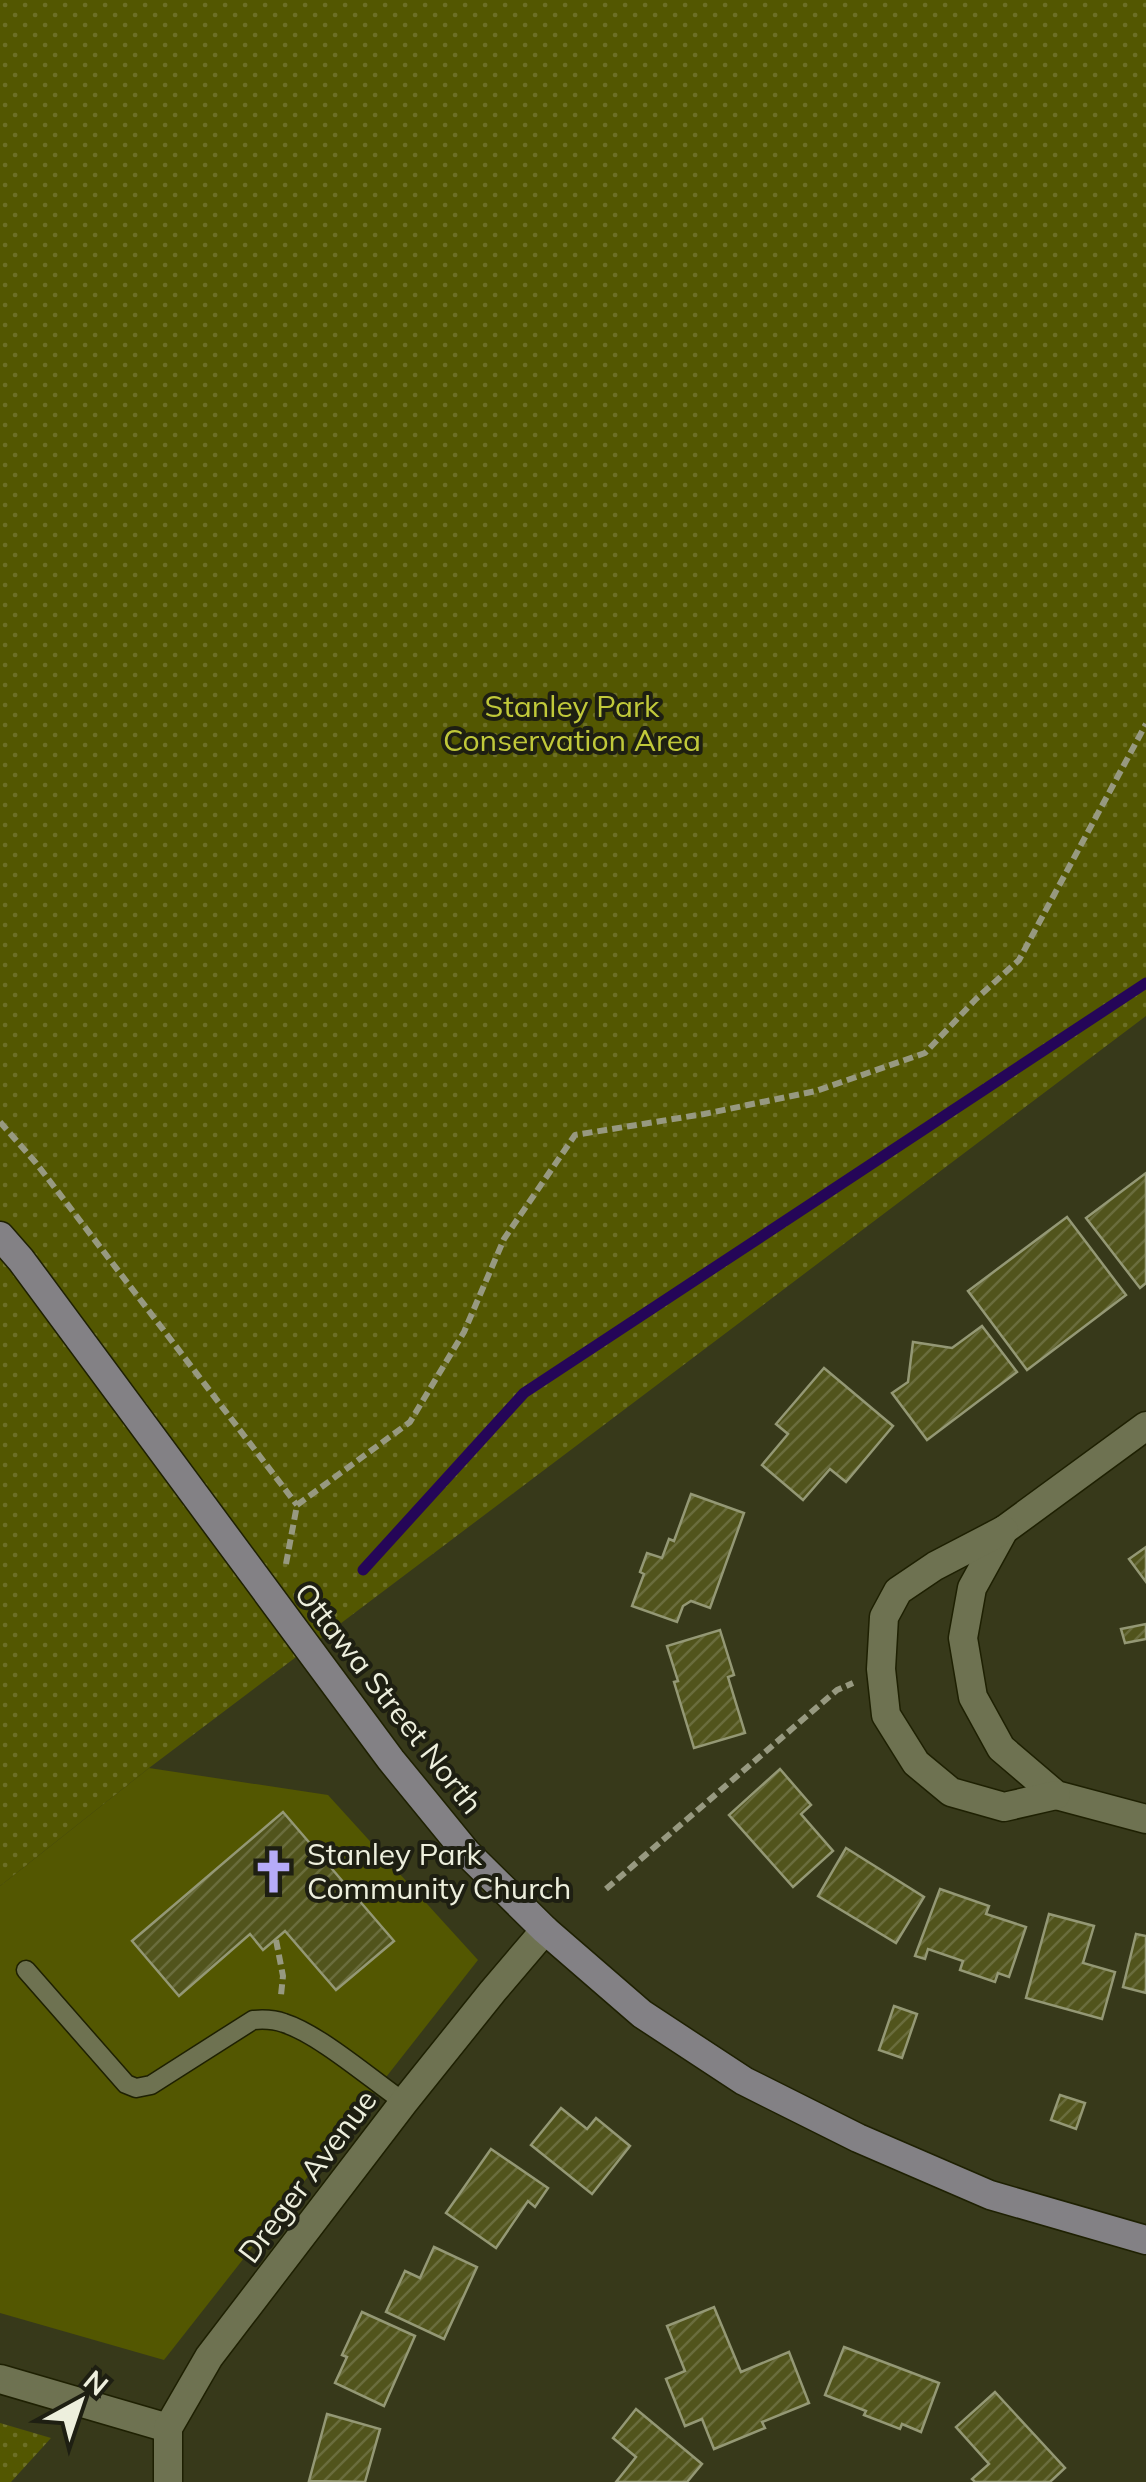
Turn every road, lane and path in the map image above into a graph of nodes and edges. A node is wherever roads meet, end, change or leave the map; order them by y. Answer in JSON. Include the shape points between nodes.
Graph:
{"nodes":[{"id":1,"x":1146,"y":724,"type":"edge"},
{"id":2,"x":0,"y":1122,"type":"edge"},
{"id":3,"x":0,"y":1236,"type":"edge"},
{"id":4,"x":1146,"y":1426,"type":"edge"},
{"id":5,"x":297,"y":1505,"type":"junction"},
{"id":6,"x":1004,"y":1530,"type":"junction"},
{"id":7,"x":278,"y":1608,"type":"junction"},
{"id":8,"x":882,"y":1669,"type":"junction"},
{"id":9,"x":1056,"y":1795,"type":"junction"},
{"id":10,"x":1146,"y":1819,"type":"edge"},
{"id":11,"x":606,"y":1889,"type":"dead end"},
{"id":12,"x":544,"y":1930,"type":"junction"},
{"id":13,"x":276,"y":1940,"type":"dead end"},
{"id":14,"x":26,"y":1970,"type":"dead end"},
{"id":15,"x":279,"y":2022,"type":"junction"},
{"id":16,"x":404,"y":2102,"type":"junction"},
{"id":17,"x":1146,"y":2240,"type":"edge"},
{"id":18,"x":0,"y":2379,"type":"edge"},
{"id":19,"x":168,"y":2428,"type":"junction"},
{"id":20,"x":168,"y":2482,"type":"edge"}],
"edges":[{"from":1,"to":5,"type":"path","via":[[1019,960],[925,1053],[816,1090],[575,1135],[504,1239],[464,1332],[410,1422]]},
{"from":2,"to":5,"type":"path"},
{"from":3,"to":7,"type":"main road","name":"Ottawa Street North"},
{"from":4,"to":6,"type":"street"},
{"from":5,"to":7,"type":"path"},
{"from":6,"to":8,"type":"street","via":[[898,1591],[884,1617]]},
{"from":6,"to":9,"type":"street","via":[[972,1588],[963,1638],[973,1698],[1000,1748]]},
{"from":7,"to":12,"type":"main road","name":"Ottawa Street North","via":[[467,1853]]},
{"from":8,"to":9,"type":"street","via":[[886,1715],[916,1763],[951,1792],[1004,1807]]},
{"from":8,"to":11,"type":"path","via":[[837,1690]]},
{"from":9,"to":10,"type":"street"},
{"from":12,"to":16,"type":"street","name":"Dreger Avenue"},
{"from":12,"to":17,"type":"main road","name":"Ottawa Street North","via":[[642,2014],[744,2081],[990,2195]]},
{"from":13,"to":15,"type":"path","via":[[283,1976]]},
{"from":14,"to":15,"type":"lane","via":[[136,2088],[152,2086],[253,2020]]},
{"from":15,"to":16,"type":"lane","via":[[322,2043]]},
{"from":16,"to":19,"type":"street","name":"Dreger Avenue","via":[[210,2357]]},
{"from":18,"to":19,"type":"street"},
{"from":19,"to":20,"type":"street"}]}
